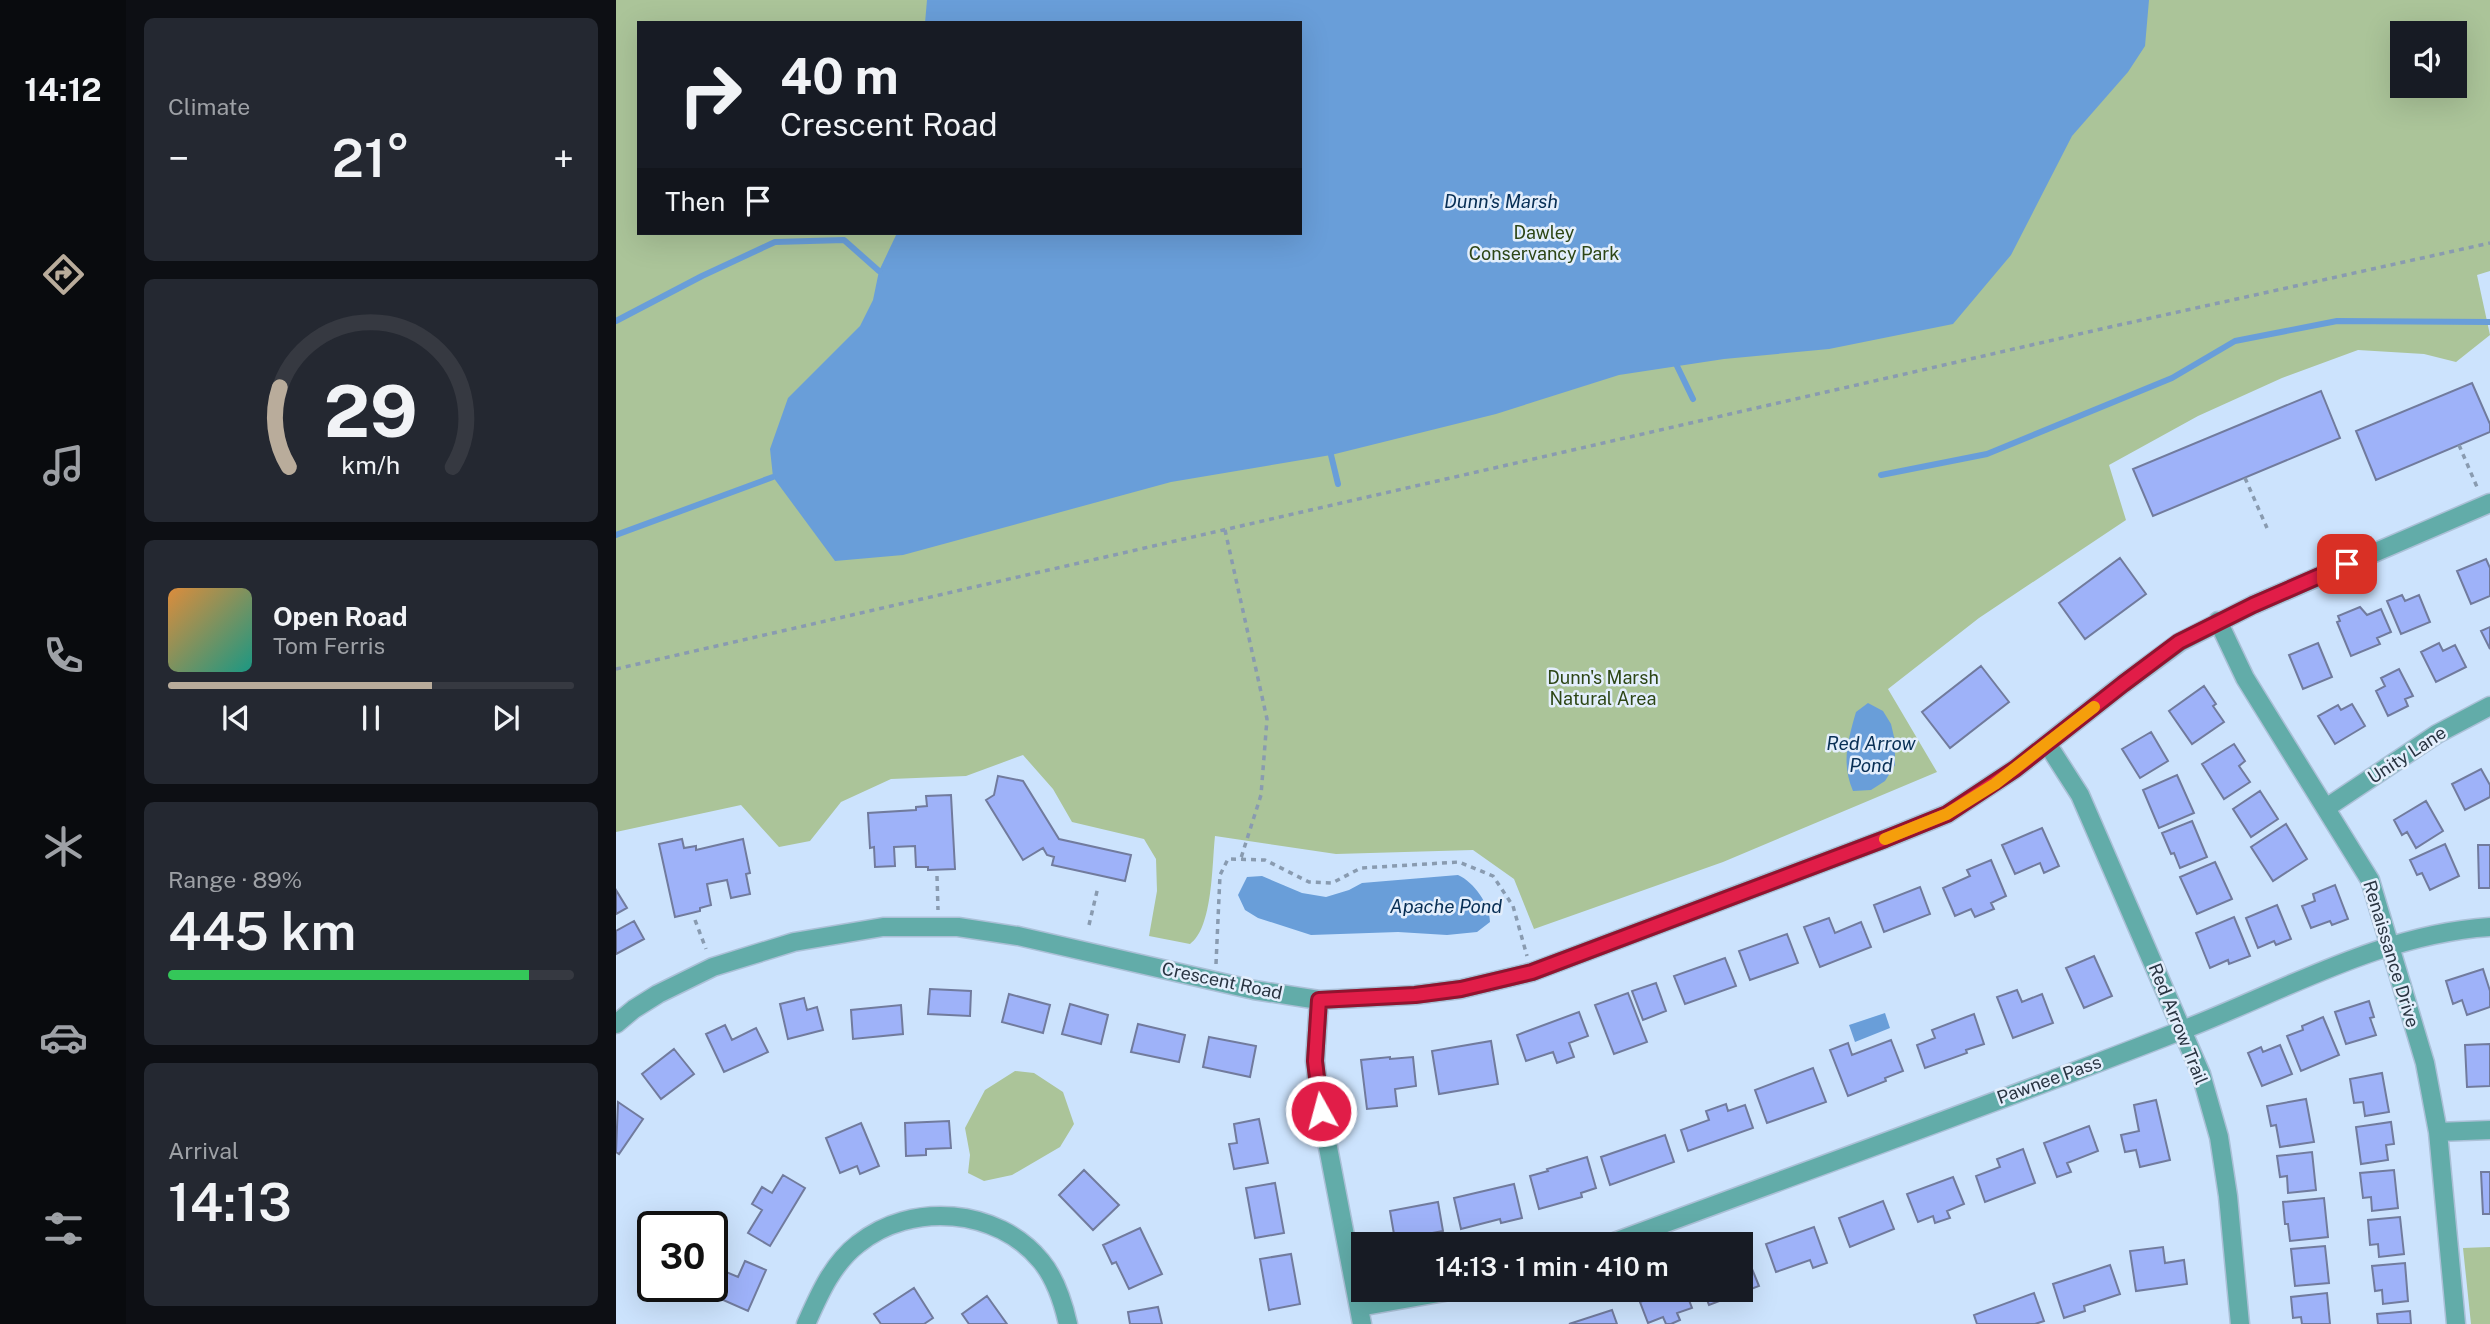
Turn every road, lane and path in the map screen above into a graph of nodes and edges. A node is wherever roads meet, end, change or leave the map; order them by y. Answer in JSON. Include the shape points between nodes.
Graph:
{"nodes":[{"id":1,"x":2490,"y":243,"type":"edge"},
{"id":2,"x":2459,"y":445,"type":"dead end"},
{"id":3,"x":2245,"y":478,"type":"dead end"},
{"id":4,"x":2487,"y":504,"type":"edge"},
{"id":5,"x":2267,"y":528,"type":"dead end"},
{"id":6,"x":1225,"y":530,"type":"junction"},
{"id":7,"x":2218,"y":621,"type":"junction"},
{"id":8,"x":616,"y":669,"type":"edge"},
{"id":9,"x":2490,"y":706,"type":"edge"},
{"id":10,"x":2048,"y":745,"type":"junction"},
{"id":11,"x":2326,"y":808,"type":"junction"},
{"id":12,"x":1241,"y":858,"type":"junction"},
{"id":13,"x":937,"y":876,"type":"dead end"},
{"id":14,"x":1098,"y":887,"type":"dead end"},
{"id":15,"x":695,"y":920,"type":"dead end"},
{"id":16,"x":1089,"y":925,"type":"dead end"},
{"id":17,"x":939,"y":926,"type":"junction"},
{"id":18,"x":2490,"y":927,"type":"edge"},
{"id":19,"x":2391,"y":945,"type":"junction"},
{"id":20,"x":713,"y":967,"type":"junction"},
{"id":21,"x":1532,"y":972,"type":"junction"},
{"id":22,"x":1212,"y":981,"type":"junction"},
{"id":23,"x":1319,"y":1000,"type":"junction"},
{"id":24,"x":616,"y":1024,"type":"edge"},
{"id":25,"x":2183,"y":1030,"type":"junction"},
{"id":26,"x":2490,"y":1130,"type":"edge"},
{"id":27,"x":2438,"y":1132,"type":"junction"},
{"id":28,"x":1641,"y":1232,"type":"edge"},
{"id":29,"x":1410,"y":1302,"type":"edge"},
{"id":30,"x":1360,"y":1315,"type":"edge"},
{"id":31,"x":806,"y":1324,"type":"edge"},
{"id":32,"x":1068,"y":1324,"type":"edge"},
{"id":33,"x":2240,"y":1324,"type":"edge"},
{"id":34,"x":2456,"y":1324,"type":"edge"}],
"edges":[{"from":1,"to":6,"type":"path"},
{"from":2,"to":4,"type":"path"},
{"from":3,"to":5,"type":"path"},
{"from":4,"to":7,"type":"street","name":"Crescent Road"},
{"from":6,"to":8,"type":"path"},
{"from":6,"to":12,"type":"path","via":[[1267,719],[1261,795]]},
{"from":7,"to":10,"type":"street","name":"Crescent Road","via":[[2179,642]]},
{"from":7,"to":11,"type":"street","name":"Renaissance Drive","via":[[2245,678]]},
{"from":9,"to":11,"type":"street","name":"Unity Lane","via":[[2437,734]]},
{"from":10,"to":21,"type":"street","name":"Crescent Road","via":[[1947,814]]},
{"from":10,"to":25,"type":"street","name":"Red Arrow Trail","via":[[2080,795]]},
{"from":11,"to":19,"type":"street","name":"Renaissance Drive","via":[[2370,880]]},
{"from":12,"to":21,"type":"path","via":[[1265,860],[1309,882],[1332,883],[1361,868],[1459,862],[1493,876],[1513,906]]},
{"from":12,"to":22,"type":"path","via":[[1228,859],[1220,875],[1218,954]]},
{"from":13,"to":17,"type":"path"},
{"from":14,"to":16,"type":"path"},
{"from":15,"to":20,"type":"path"},
{"from":17,"to":20,"type":"street","name":"Crescent Road","via":[[835,933]]},
{"from":17,"to":22,"type":"street","name":"Crescent Road","via":[[1018,936]]},
{"from":18,"to":19,"type":"street","name":"Pawnee Pass","via":[[2456,929]]},
{"from":19,"to":25,"type":"street","name":"Pawnee Pass"},
{"from":19,"to":27,"type":"street","name":"Renaissance Drive","via":[[2425,1063]]},
{"from":20,"to":24,"type":"street","name":"Crescent Road","via":[[658,994]]},
{"from":21,"to":23,"type":"street","name":"Crescent Road","via":[[1461,989]]},
{"from":22,"to":23,"type":"street","name":"Crescent Road"},
{"from":23,"to":30,"type":"street","via":[[1315,1061],[1321,1111]]},
{"from":25,"to":28,"type":"street","name":"Pawnee Pass"},
{"from":25,"to":33,"type":"street","name":"Red Arrow Trail","via":[[2219,1137]]},
{"from":26,"to":27,"type":"street"},
{"from":27,"to":34,"type":"street","name":"Renaissance Drive"},
{"from":29,"to":30,"type":"street"},
{"from":31,"to":32,"type":"street","via":[[832,1271],[858,1243],[889,1226],[924,1216],[957,1216],[990,1224],[1018,1238],[1042,1262],[1062,1297]]}]}
